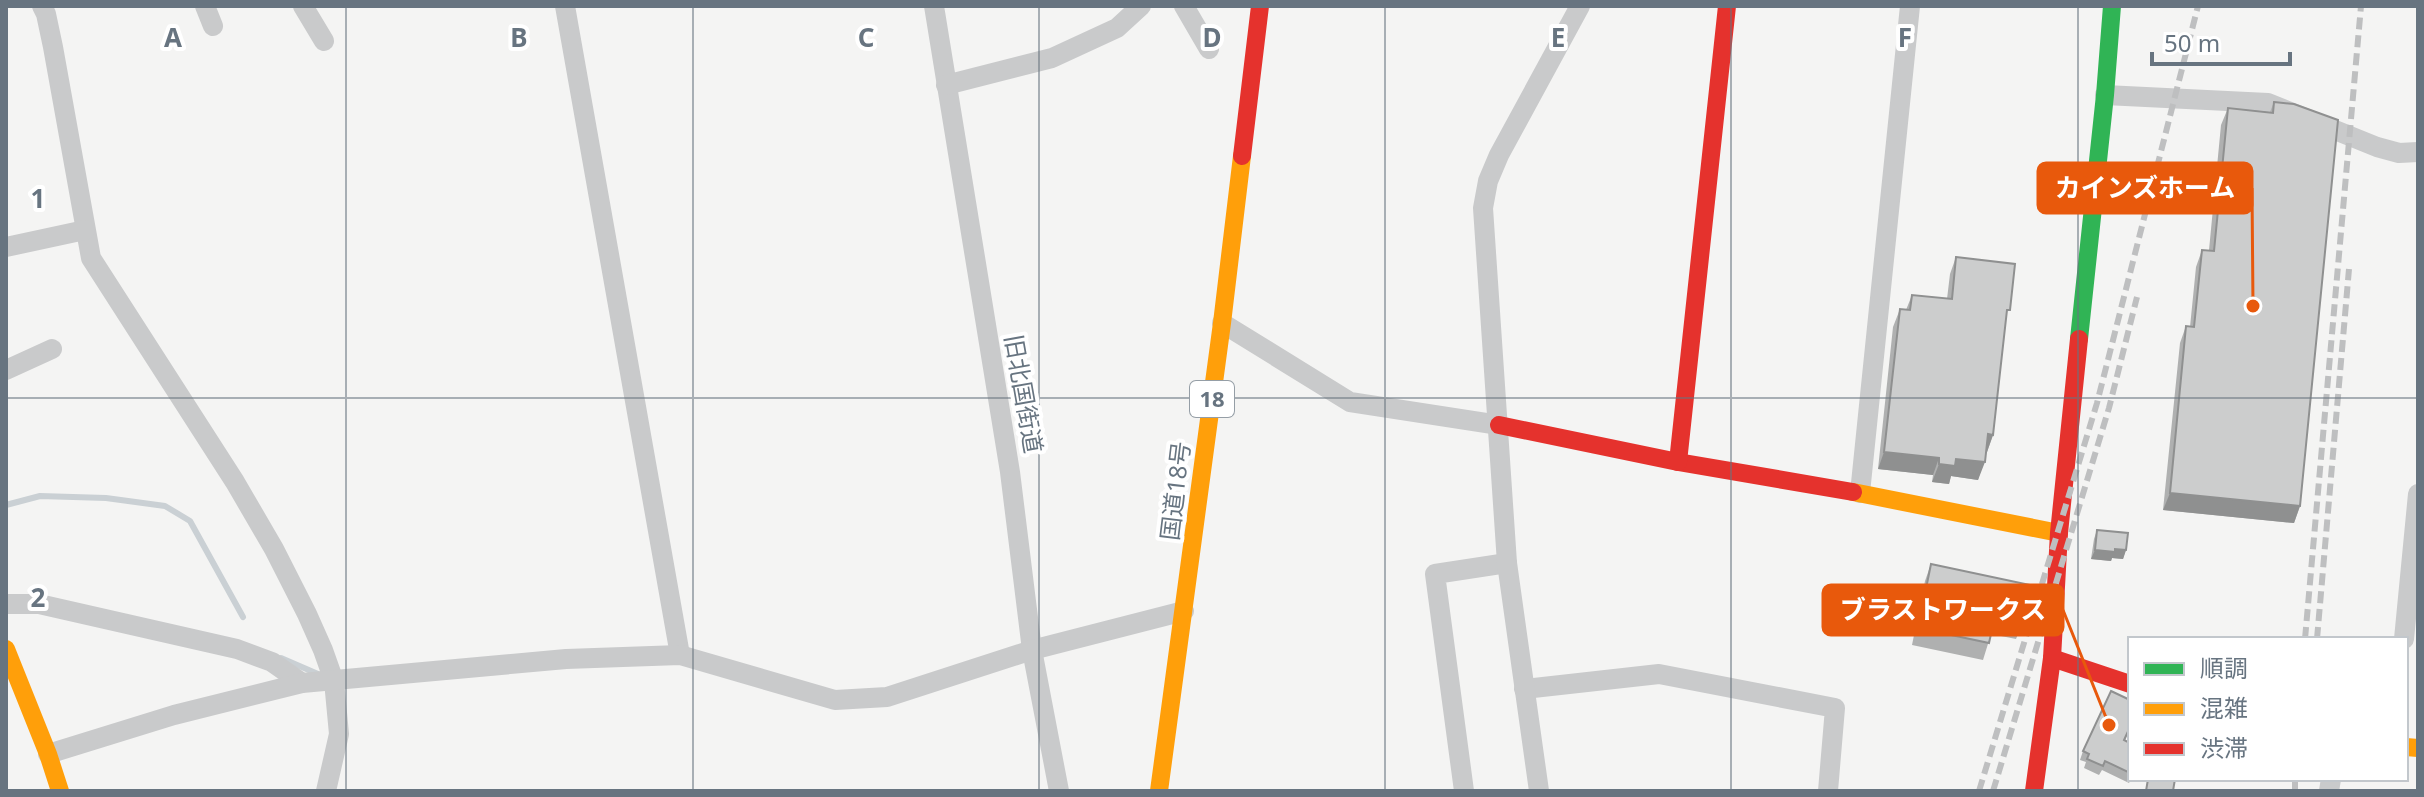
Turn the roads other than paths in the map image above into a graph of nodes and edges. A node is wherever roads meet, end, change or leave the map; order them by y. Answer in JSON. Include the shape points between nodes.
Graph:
{"nodes":[{"id":1,"x":42,"y":6,"type":"edge"},
{"id":2,"x":205,"y":6,"type":"edge"},
{"id":3,"x":303,"y":6,"type":"edge"},
{"id":4,"x":565,"y":6,"type":"edge"},
{"id":5,"x":934,"y":6,"type":"edge"},
{"id":6,"x":1141,"y":6,"type":"edge"},
{"id":7,"x":1184,"y":6,"type":"edge"},
{"id":8,"x":1260,"y":6,"type":"edge"},
{"id":9,"x":1580,"y":6,"type":"edge"},
{"id":10,"x":1727,"y":6,"type":"edge"},
{"id":11,"x":1910,"y":6,"type":"edge"},
{"id":12,"x":2112,"y":6,"type":"edge"},
{"id":13,"x":213,"y":26,"type":"dead end"},
{"id":14,"x":324,"y":41,"type":"dead end"},
{"id":15,"x":1209,"y":49,"type":"dead end"},
{"id":16,"x":946,"y":85,"type":"junction"},
{"id":17,"x":2105,"y":95,"type":"junction"},
{"id":18,"x":2418,"y":152,"type":"edge"},
{"id":19,"x":85,"y":230,"type":"junction"},
{"id":20,"x":6,"y":247,"type":"edge"},
{"id":21,"x":1222,"y":323,"type":"junction"},
{"id":22,"x":52,"y":349,"type":"dead end"},
{"id":23,"x":6,"y":370,"type":"edge"},
{"id":24,"x":1499,"y":425,"type":"junction"},
{"id":25,"x":1678,"y":462,"type":"junction"},
{"id":26,"x":1860,"y":493,"type":"junction"},
{"id":27,"x":2418,"y":494,"type":"edge"},
{"id":28,"x":2059,"y":533,"type":"junction"},
{"id":29,"x":1507,"y":563,"type":"junction"},
{"id":30,"x":13,"y":604,"type":"edge"},
{"id":31,"x":1184,"y":611,"type":"junction"},
{"id":32,"x":2404,"y":637,"type":"edge"},
{"id":33,"x":6,"y":649,"type":"edge"},
{"id":34,"x":1032,"y":650,"type":"junction"},
{"id":35,"x":680,"y":655,"type":"junction"},
{"id":36,"x":2052,"y":658,"type":"junction"},
{"id":37,"x":334,"y":681,"type":"junction"},
{"id":38,"x":302,"y":683,"type":"junction"},
{"id":39,"x":2128,"y":683,"type":"edge"},
{"id":40,"x":1524,"y":689,"type":"junction"},
{"id":41,"x":48,"y":754,"type":"junction"},
{"id":42,"x":60,"y":791,"type":"edge"},
{"id":43,"x":326,"y":791,"type":"edge"},
{"id":44,"x":1059,"y":791,"type":"edge"},
{"id":45,"x":1159,"y":791,"type":"edge"},
{"id":46,"x":1464,"y":791,"type":"edge"},
{"id":47,"x":1539,"y":791,"type":"edge"},
{"id":48,"x":1828,"y":791,"type":"edge"},
{"id":49,"x":2034,"y":791,"type":"edge"}],
"edges":[{"from":1,"to":19,"type":"street"},
{"from":2,"to":13,"type":"street"},
{"from":3,"to":14,"type":"street"},
{"from":4,"to":35,"type":"street"},
{"from":5,"to":16,"type":"street","name":"旧北国街道"},
{"from":6,"to":16,"type":"street","via":[[1117,28],[1052,58]]},
{"from":7,"to":15,"type":"street"},
{"from":8,"to":21,"type":"main road","name":"国道18号","number":"18"},
{"from":9,"to":24,"type":"street","via":[[1488,181],[1483,208]]},
{"from":10,"to":25,"type":"main road"},
{"from":11,"to":26,"type":"street"},
{"from":12,"to":17,"type":"main road"},
{"from":16,"to":34,"type":"street","name":"旧北国街道","via":[[1010,472]]},
{"from":17,"to":18,"type":"street","via":[[2268,103],[2377,147]]},
{"from":17,"to":28,"type":"main road"},
{"from":19,"to":20,"type":"street"},
{"from":19,"to":37,"type":"street","via":[[91,258],[274,549]]},
{"from":21,"to":24,"type":"street","via":[[1350,402]]},
{"from":21,"to":31,"type":"main road","name":"国道18号","number":"18"},
{"from":22,"to":23,"type":"street"},
{"from":24,"to":25,"type":"main road"},
{"from":24,"to":29,"type":"street"},
{"from":25,"to":26,"type":"main road"},
{"from":26,"to":28,"type":"main road"},
{"from":27,"to":32,"type":"street"},
{"from":28,"to":36,"type":"main road"},
{"from":29,"to":40,"type":"street"},
{"from":29,"to":46,"type":"street","via":[[1435,574]]},
{"from":30,"to":38,"type":"street","via":[[39,604],[237,649],[272,662]]},
{"from":31,"to":34,"type":"street"},
{"from":31,"to":45,"type":"main road","name":"国道18号","number":"18"},
{"from":33,"to":41,"type":"main road"},
{"from":34,"to":35,"type":"street","via":[[919,688],[861,700],[835,700]]},
{"from":34,"to":44,"type":"street","name":"旧北国街道"},
{"from":35,"to":37,"type":"street","via":[[566,659]]},
{"from":36,"to":39,"type":"main road"},
{"from":36,"to":49,"type":"main road"},
{"from":37,"to":38,"type":"street"},
{"from":37,"to":43,"type":"street","via":[[339,734]]},
{"from":38,"to":41,"type":"street"},
{"from":40,"to":47,"type":"street"},
{"from":40,"to":48,"type":"street","via":[[1659,674],[1835,708]]},
{"from":41,"to":42,"type":"main road"}]}
